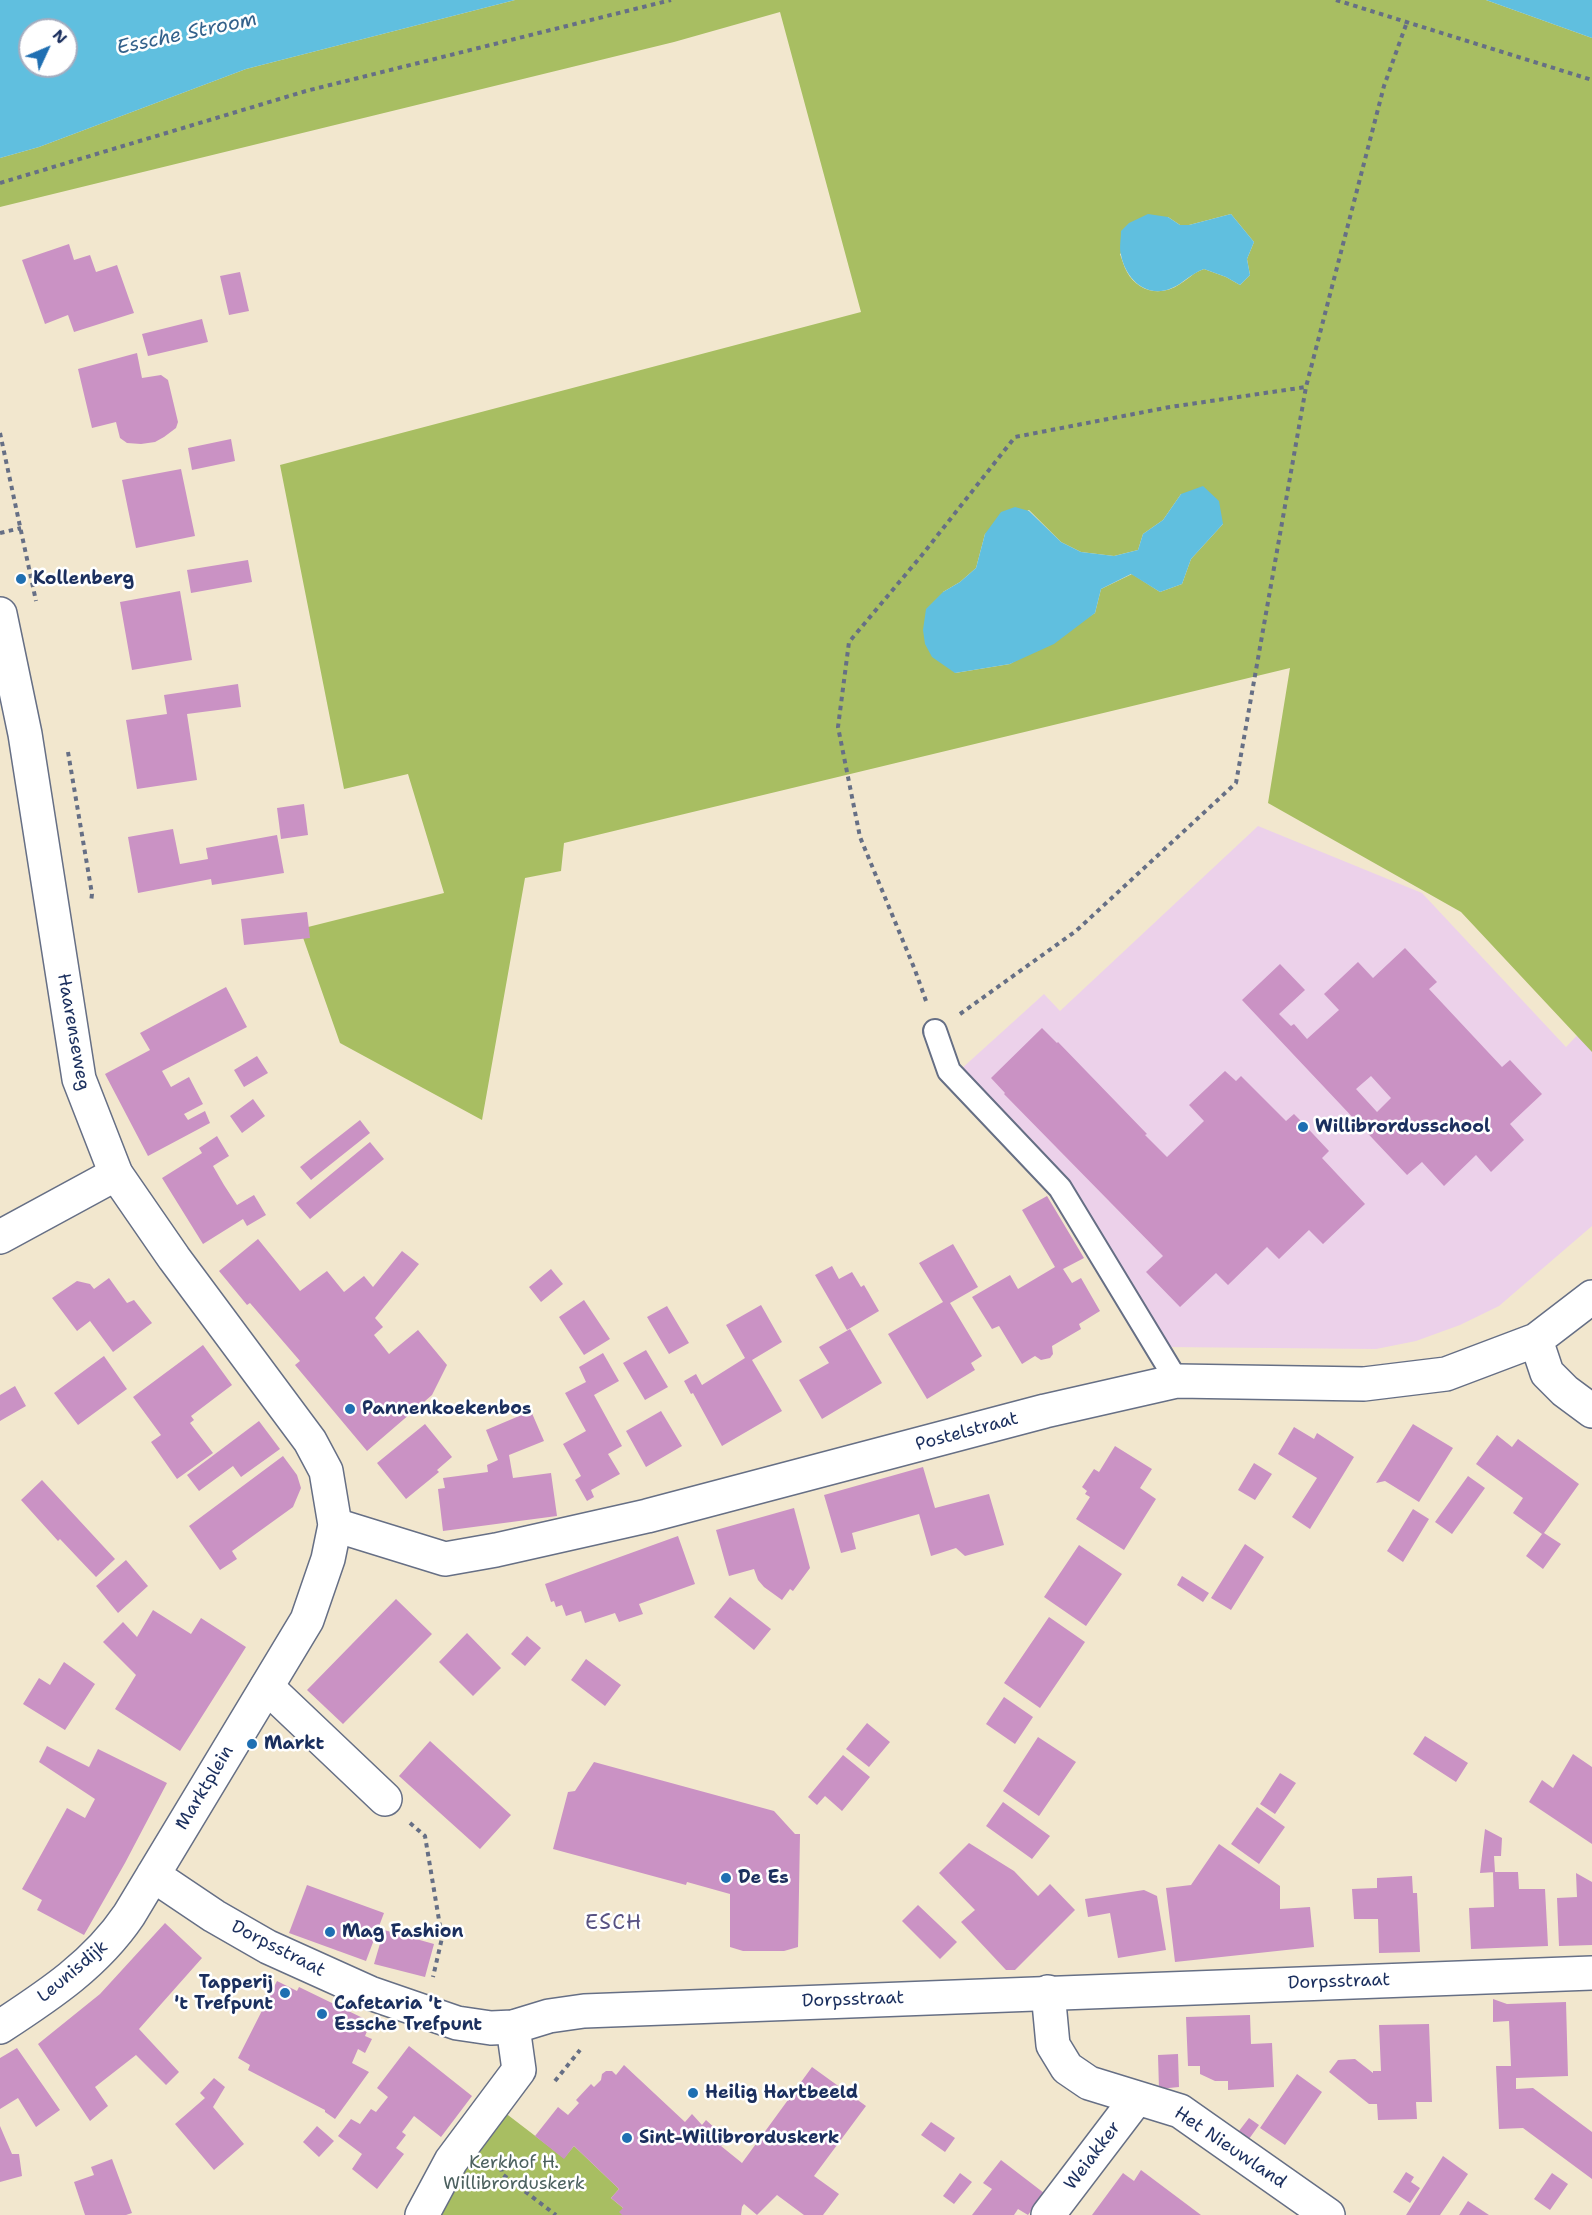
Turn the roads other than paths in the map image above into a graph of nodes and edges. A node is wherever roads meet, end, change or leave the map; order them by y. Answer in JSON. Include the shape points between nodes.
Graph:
{"nodes":[{"id":1,"x":0,"y":614,"type":"edge"},
{"id":2,"x":935,"y":1031,"type":"road end"},
{"id":3,"x":116,"y":1174,"type":"junction"},
{"id":4,"x":0,"y":1237,"type":"edge"},
{"id":5,"x":1592,"y":1297,"type":"edge"},
{"id":6,"x":1536,"y":1340,"type":"junction"},
{"id":7,"x":1177,"y":1381,"type":"junction"},
{"id":8,"x":1592,"y":1411,"type":"edge"},
{"id":9,"x":335,"y":1525,"type":"junction"},
{"id":10,"x":267,"y":1687,"type":"junction"},
{"id":11,"x":385,"y":1799,"type":"road end"},
{"id":12,"x":153,"y":1875,"type":"junction"},
{"id":13,"x":1592,"y":1973,"type":"edge"},
{"id":14,"x":1048,"y":1992,"type":"junction"},
{"id":15,"x":0,"y":2027,"type":"edge"},
{"id":16,"x":513,"y":2027,"type":"junction"},
{"id":17,"x":1137,"y":2098,"type":"junction"},
{"id":18,"x":422,"y":2215,"type":"edge"},
{"id":19,"x":1048,"y":2215,"type":"edge"},
{"id":20,"x":1328,"y":2215,"type":"edge"}],
"edges":[{"from":1,"to":3,"type":"street","name":"Haarenseweg","via":[[26,734],[79,1079]]},
{"from":2,"to":7,"type":"lane","via":[[949,1071],[1060,1188]]},
{"from":3,"to":4,"type":"street"},
{"from":3,"to":9,"type":"street","name":"Haarenseweg","via":[[310,1441],[326,1470]]},
{"from":5,"to":6,"type":"street","name":"Postelstraat"},
{"from":6,"to":7,"type":"street","name":"Postelstraat","via":[[1446,1374],[1364,1384]]},
{"from":6,"to":8,"type":"street","via":[[1547,1373]]},
{"from":7,"to":9,"type":"street","name":"Postelstraat","via":[[1045,1411],[647,1516],[445,1559]]},
{"from":9,"to":10,"type":"street","via":[[307,1620]]},
{"from":10,"to":11,"type":"street"},
{"from":10,"to":12,"type":"street","name":"Marktplein"},
{"from":12,"to":15,"type":"street","name":"Leunisdijk","via":[[114,1937],[94,1958],[45,1998]]},
{"from":12,"to":16,"type":"street","name":"Dorpsstraat","via":[[268,1947],[370,1993],[457,2023]]},
{"from":13,"to":14,"type":"street","name":"Dorpsstraat"},
{"from":14,"to":16,"type":"street","name":"Dorpsstraat","via":[[584,2011]]},
{"from":14,"to":17,"type":"street","name":"Het Nieuwland","via":[[1053,2045],[1067,2068],[1089,2083]]},
{"from":16,"to":18,"type":"street","via":[[519,2070],[451,2161]]},
{"from":17,"to":19,"type":"street","name":"Weiakker"},
{"from":17,"to":20,"type":"street","name":"Het Nieuwland","via":[[1180,2110]]}]}
